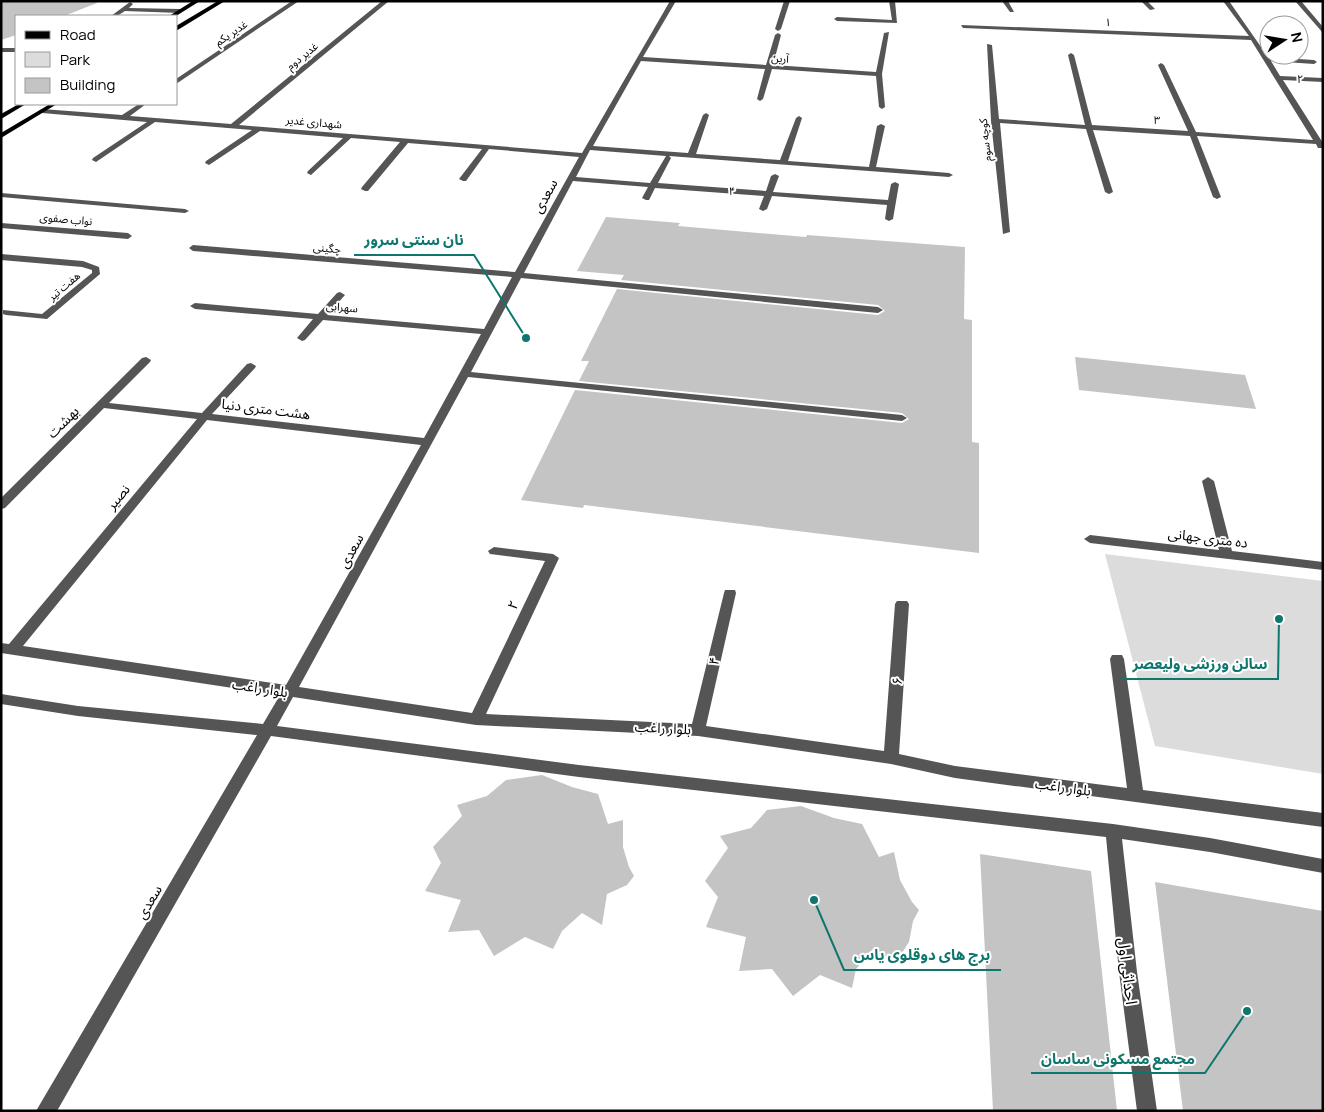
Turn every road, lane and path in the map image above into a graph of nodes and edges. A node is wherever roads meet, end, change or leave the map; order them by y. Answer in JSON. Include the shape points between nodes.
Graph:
{"nodes":[{"id":1,"x":134,"y":1,"type":"edge"},
{"id":2,"x":197,"y":1,"type":"edge"},
{"id":3,"x":222,"y":1,"type":"edge"},
{"id":4,"x":296,"y":1,"type":"edge"},
{"id":5,"x":386,"y":1,"type":"edge"},
{"id":6,"x":673,"y":1,"type":"edge"},
{"id":7,"x":787,"y":1,"type":"edge"},
{"id":8,"x":892,"y":1,"type":"edge"},
{"id":9,"x":1005,"y":1,"type":"edge"},
{"id":10,"x":1144,"y":1,"type":"edge"},
{"id":11,"x":1226,"y":1,"type":"edge"},
{"id":12,"x":1298,"y":1,"type":"edge"},
{"id":13,"x":123,"y":9,"type":"junction"},
{"id":14,"x":1152,"y":10,"type":"dead end"},
{"id":15,"x":180,"y":11,"type":"junction"},
{"id":16,"x":1012,"y":11,"type":"dead end"},
{"id":17,"x":115,"y":15,"type":"edge"},
{"id":18,"x":174,"y":15,"type":"edge"},
{"id":19,"x":837,"y":19,"type":"dead end"},
{"id":20,"x":963,"y":26,"type":"dead end"},
{"id":21,"x":178,"y":28,"type":"edge"},
{"id":22,"x":1323,"y":31,"type":"edge"},
{"id":23,"x":887,"y":33,"type":"dead end"},
{"id":24,"x":1252,"y":38,"type":"junction"},
{"id":25,"x":989,"y":45,"type":"dead end"},
{"id":26,"x":1259,"y":49,"type":"edge"},
{"id":27,"x":1,"y":50,"type":"edge"},
{"id":28,"x":15,"y":50,"type":"edge"},
{"id":29,"x":1071,"y":55,"type":"dead end"},
{"id":30,"x":638,"y":60,"type":"junction"},
{"id":31,"x":1309,"y":62,"type":"edge"},
{"id":32,"x":1314,"y":62,"type":"dead end"},
{"id":33,"x":1161,"y":64,"type":"dead end"},
{"id":34,"x":1269,"y":65,"type":"edge"},
{"id":35,"x":769,"y":68,"type":"junction"},
{"id":36,"x":879,"y":74,"type":"junction"},
{"id":37,"x":1277,"y":78,"type":"junction"},
{"id":38,"x":1323,"y":80,"type":"edge"},
{"id":39,"x":178,"y":81,"type":"edge"},
{"id":40,"x":760,"y":100,"type":"dead end"},
{"id":41,"x":21,"y":105,"type":"edge"},
{"id":42,"x":52,"y":105,"type":"edge"},
{"id":43,"x":142,"y":105,"type":"edge"},
{"id":44,"x":882,"y":107,"type":"dead end"},
{"id":45,"x":42,"y":111,"type":"junction"},
{"id":46,"x":706,"y":114,"type":"dead end"},
{"id":47,"x":1,"y":117,"type":"edge"},
{"id":48,"x":123,"y":118,"type":"junction"},
{"id":49,"x":799,"y":118,"type":"dead end"},
{"id":50,"x":154,"y":120,"type":"junction"},
{"id":51,"x":994,"y":121,"type":"junction"},
{"id":52,"x":232,"y":126,"type":"junction"},
{"id":53,"x":881,"y":126,"type":"dead end"},
{"id":54,"x":1089,"y":127,"type":"junction"},
{"id":55,"x":258,"y":129,"type":"junction"},
{"id":56,"x":1193,"y":134,"type":"junction"},
{"id":57,"x":1,"y":136,"type":"edge"},
{"id":58,"x":349,"y":136,"type":"junction"},
{"id":59,"x":406,"y":140,"type":"junction"},
{"id":60,"x":1320,"y":145,"type":"edge"},
{"id":61,"x":488,"y":147,"type":"junction"},
{"id":62,"x":587,"y":152,"type":"junction"},
{"id":63,"x":691,"y":156,"type":"junction"},
{"id":64,"x":667,"y":158,"type":"dead end"},
{"id":65,"x":96,"y":160,"type":"dead end"},
{"id":66,"x":210,"y":162,"type":"dead end"},
{"id":67,"x":783,"y":163,"type":"junction"},
{"id":68,"x":872,"y":169,"type":"junction"},
{"id":69,"x":310,"y":173,"type":"dead end"},
{"id":70,"x":950,"y":175,"type":"dead end"},
{"id":71,"x":775,"y":176,"type":"dead end"},
{"id":72,"x":463,"y":179,"type":"dead end"},
{"id":73,"x":571,"y":179,"type":"junction"},
{"id":74,"x":895,"y":184,"type":"dead end"},
{"id":75,"x":653,"y":185,"type":"junction"},
{"id":76,"x":364,"y":189,"type":"dead end"},
{"id":77,"x":1109,"y":192,"type":"dead end"},
{"id":78,"x":769,"y":194,"type":"junction"},
{"id":79,"x":1,"y":195,"type":"edge"},
{"id":80,"x":1217,"y":197,"type":"dead end"},
{"id":81,"x":646,"y":198,"type":"dead end"},
{"id":82,"x":893,"y":203,"type":"junction"},
{"id":83,"x":763,"y":209,"type":"dead end"},
{"id":84,"x":185,"y":211,"type":"dead end"},
{"id":85,"x":889,"y":219,"type":"dead end"},
{"id":86,"x":1,"y":225,"type":"edge"},
{"id":87,"x":1006,"y":232,"type":"dead end"},
{"id":88,"x":128,"y":236,"type":"dead end"},
{"id":89,"x":193,"y":248,"type":"dead end"},
{"id":90,"x":2,"y":258,"type":"edge"},
{"id":91,"x":518,"y":275,"type":"junction"},
{"id":92,"x":340,"y":294,"type":"dead end"},
{"id":93,"x":195,"y":306,"type":"dead end"},
{"id":94,"x":878,"y":310,"type":"dead end"},
{"id":95,"x":6,"y":312,"type":"dead end"},
{"id":96,"x":321,"y":318,"type":"junction"},
{"id":97,"x":487,"y":332,"type":"junction"},
{"id":98,"x":302,"y":338,"type":"dead end"},
{"id":99,"x":146,"y":360,"type":"dead end"},
{"id":100,"x":251,"y":366,"type":"dead end"},
{"id":101,"x":464,"y":374,"type":"junction"},
{"id":102,"x":100,"y":405,"type":"junction"},
{"id":103,"x":204,"y":417,"type":"junction"},
{"id":104,"x":902,"y":418,"type":"dead end"},
{"id":105,"x":427,"y":442,"type":"junction"},
{"id":106,"x":1208,"y":481,"type":"dead end"},
{"id":107,"x":1,"y":505,"type":"edge"},
{"id":108,"x":1090,"y":539,"type":"dead end"},
{"id":109,"x":494,"y":551,"type":"dead end"},
{"id":110,"x":1227,"y":555,"type":"junction"},
{"id":111,"x":1323,"y":566,"type":"edge"},
{"id":112,"x":730,"y":593,"type":"dead end"},
{"id":113,"x":902,"y":604,"type":"dead end"},
{"id":114,"x":6,"y":649,"type":"edge"},
{"id":115,"x":1117,"y":659,"type":"dead end"},
{"id":116,"x":288,"y":692,"type":"junction"},
{"id":117,"x":1,"y":699,"type":"edge"},
{"id":118,"x":476,"y":719,"type":"junction"},
{"id":119,"x":266,"y":730,"type":"junction"},
{"id":120,"x":698,"y":730,"type":"junction"},
{"id":121,"x":891,"y":758,"type":"junction"},
{"id":122,"x":1136,"y":796,"type":"junction"},
{"id":123,"x":1323,"y":820,"type":"edge"},
{"id":124,"x":1113,"y":831,"type":"junction"},
{"id":125,"x":1323,"y":866,"type":"edge"},
{"id":126,"x":46,"y":1111,"type":"edge"},
{"id":127,"x":1147,"y":1111,"type":"edge"}],
"edges":[{"from":1,"to":13,"type":"street"},
{"from":2,"to":15,"type":"main road"},
{"from":3,"to":21,"type":"main road"},
{"from":4,"to":39,"type":"street","name":"غدیر یکم"},
{"from":5,"to":52,"type":"street","name":"غدیر دوم"},
{"from":6,"to":30,"type":"street","name":"سعدی"},
{"from":7,"to":35,"type":"street"},
{"from":8,"to":19,"type":"street","via":[[895,22]]},
{"from":9,"to":16,"type":"street"},
{"from":10,"to":14,"type":"street"},
{"from":11,"to":24,"type":"street"},
{"from":12,"to":22,"type":"street"},
{"from":13,"to":15,"type":"street"},
{"from":13,"to":17,"type":"street"},
{"from":15,"to":18,"type":"main road"},
{"from":20,"to":24,"type":"street","name":"۱"},
{"from":23,"to":36,"type":"street"},
{"from":24,"to":26,"type":"street"},
{"from":25,"to":51,"type":"street","name":"کوچه سوم"},
{"from":27,"to":28,"type":"street"},
{"from":29,"to":54,"type":"street"},
{"from":30,"to":35,"type":"street","name":"آرین"},
{"from":30,"to":62,"type":"street","name":"سعدی"},
{"from":31,"to":32,"type":"street"},
{"from":33,"to":56,"type":"street"},
{"from":34,"to":37,"type":"street"},
{"from":35,"to":36,"type":"street","name":"آرین"},
{"from":35,"to":40,"type":"street"},
{"from":36,"to":44,"type":"street"},
{"from":37,"to":38,"type":"street","name":"۲"},
{"from":37,"to":60,"type":"street"},
{"from":41,"to":47,"type":"main road"},
{"from":42,"to":45,"type":"main road"},
{"from":43,"to":48,"type":"street"},
{"from":45,"to":48,"type":"street","name":"شهداری غدیر"},
{"from":45,"to":57,"type":"main road"},
{"from":46,"to":63,"type":"street"},
{"from":48,"to":50,"type":"street","name":"شهداری غدیر"},
{"from":49,"to":67,"type":"street"},
{"from":50,"to":52,"type":"street","name":"شهداری غدیر"},
{"from":50,"to":65,"type":"street"},
{"from":51,"to":54,"type":"street","name":"۳"},
{"from":51,"to":87,"type":"street","name":"کوچه سوم"},
{"from":52,"to":55,"type":"street","name":"شهداری غدیر"},
{"from":53,"to":68,"type":"street"},
{"from":54,"to":56,"type":"street","name":"۳"},
{"from":54,"to":77,"type":"street"},
{"from":55,"to":58,"type":"street","name":"شهداری غدیر"},
{"from":55,"to":66,"type":"street"},
{"from":56,"to":60,"type":"street","name":"۳"},
{"from":56,"to":80,"type":"street"},
{"from":58,"to":59,"type":"street","name":"شهداری غدیر"},
{"from":58,"to":69,"type":"street"},
{"from":59,"to":61,"type":"street","name":"شهداری غدیر"},
{"from":59,"to":76,"type":"street"},
{"from":61,"to":62,"type":"street","name":"شهداری غدیر"},
{"from":61,"to":72,"type":"street"},
{"from":62,"to":63,"type":"street","name":"شهداری غدیر"},
{"from":62,"to":73,"type":"street","name":"سعدی"},
{"from":63,"to":67,"type":"street","name":"شهداری غدیر"},
{"from":64,"to":75,"type":"street"},
{"from":67,"to":68,"type":"street","name":"شهداری غدیر"},
{"from":68,"to":70,"type":"street","name":"شهداری غدیر"},
{"from":71,"to":78,"type":"street"},
{"from":73,"to":75,"type":"street","name":"۴"},
{"from":73,"to":91,"type":"street","name":"سعدی"},
{"from":74,"to":82,"type":"street"},
{"from":75,"to":78,"type":"street","name":"۴"},
{"from":75,"to":81,"type":"street"},
{"from":78,"to":82,"type":"street","name":"۴"},
{"from":78,"to":83,"type":"street"},
{"from":79,"to":84,"type":"street"},
{"from":82,"to":85,"type":"street"},
{"from":86,"to":88,"type":"street","name":"نواب صفوی"},
{"from":89,"to":91,"type":"street","name":"چگینی"},
{"from":90,"to":95,"type":"street","name":"هفت تیر","via":[[83,264],[96,268],[96,274],[44,317]]},
{"from":91,"to":94,"type":"street","name":"چگینی"},
{"from":91,"to":97,"type":"street","name":"سعدی"},
{"from":92,"to":96,"type":"street"},
{"from":93,"to":96,"type":"street","name":"سهرابی"},
{"from":96,"to":97,"type":"street","name":"سهرابی"},
{"from":96,"to":98,"type":"street"},
{"from":97,"to":101,"type":"street","name":"سعدی"},
{"from":99,"to":102,"type":"street","name":"بهشت"},
{"from":100,"to":103,"type":"street","name":"نصیر"},
{"from":101,"to":104,"type":"street"},
{"from":101,"to":105,"type":"street","name":"سعدی"},
{"from":102,"to":103,"type":"street","name":"هشت متری دنیا"},
{"from":102,"to":107,"type":"street","name":"بهشت"},
{"from":103,"to":105,"type":"street","name":"هشت متری دنیا"},
{"from":103,"to":114,"type":"street","name":"نصیر"},
{"from":105,"to":116,"type":"street","name":"سعدی"},
{"from":106,"to":110,"type":"street"},
{"from":108,"to":110,"type":"street","name":"ده متری جهانی"},
{"from":109,"to":118,"type":"street","name":"۲","via":[[554,558]]},
{"from":110,"to":111,"type":"street","name":"ده متری جهانی"},
{"from":112,"to":120,"type":"street","name":"۴"},
{"from":113,"to":121,"type":"street","name":"۶"},
{"from":114,"to":116,"type":"street","name":"بلوار راغب"},
{"from":115,"to":122,"type":"street"},
{"from":116,"to":118,"type":"street","name":"بلوار راغب"},
{"from":116,"to":119,"type":"street","name":"سعدی"},
{"from":117,"to":119,"type":"street","via":[[78,711]]},
{"from":118,"to":120,"type":"street","name":"بلوار راغب"},
{"from":119,"to":124,"type":"street","via":[[580,771]]},
{"from":119,"to":126,"type":"street","name":"سعدی"},
{"from":120,"to":121,"type":"street","name":"بلوار راغب"},
{"from":121,"to":122,"type":"street","name":"بلوار راغب","via":[[955,772]]},
{"from":122,"to":123,"type":"street","name":"بلوار راغب"},
{"from":124,"to":125,"type":"street"},
{"from":124,"to":127,"type":"street","name":"احداثی اول"}]}
